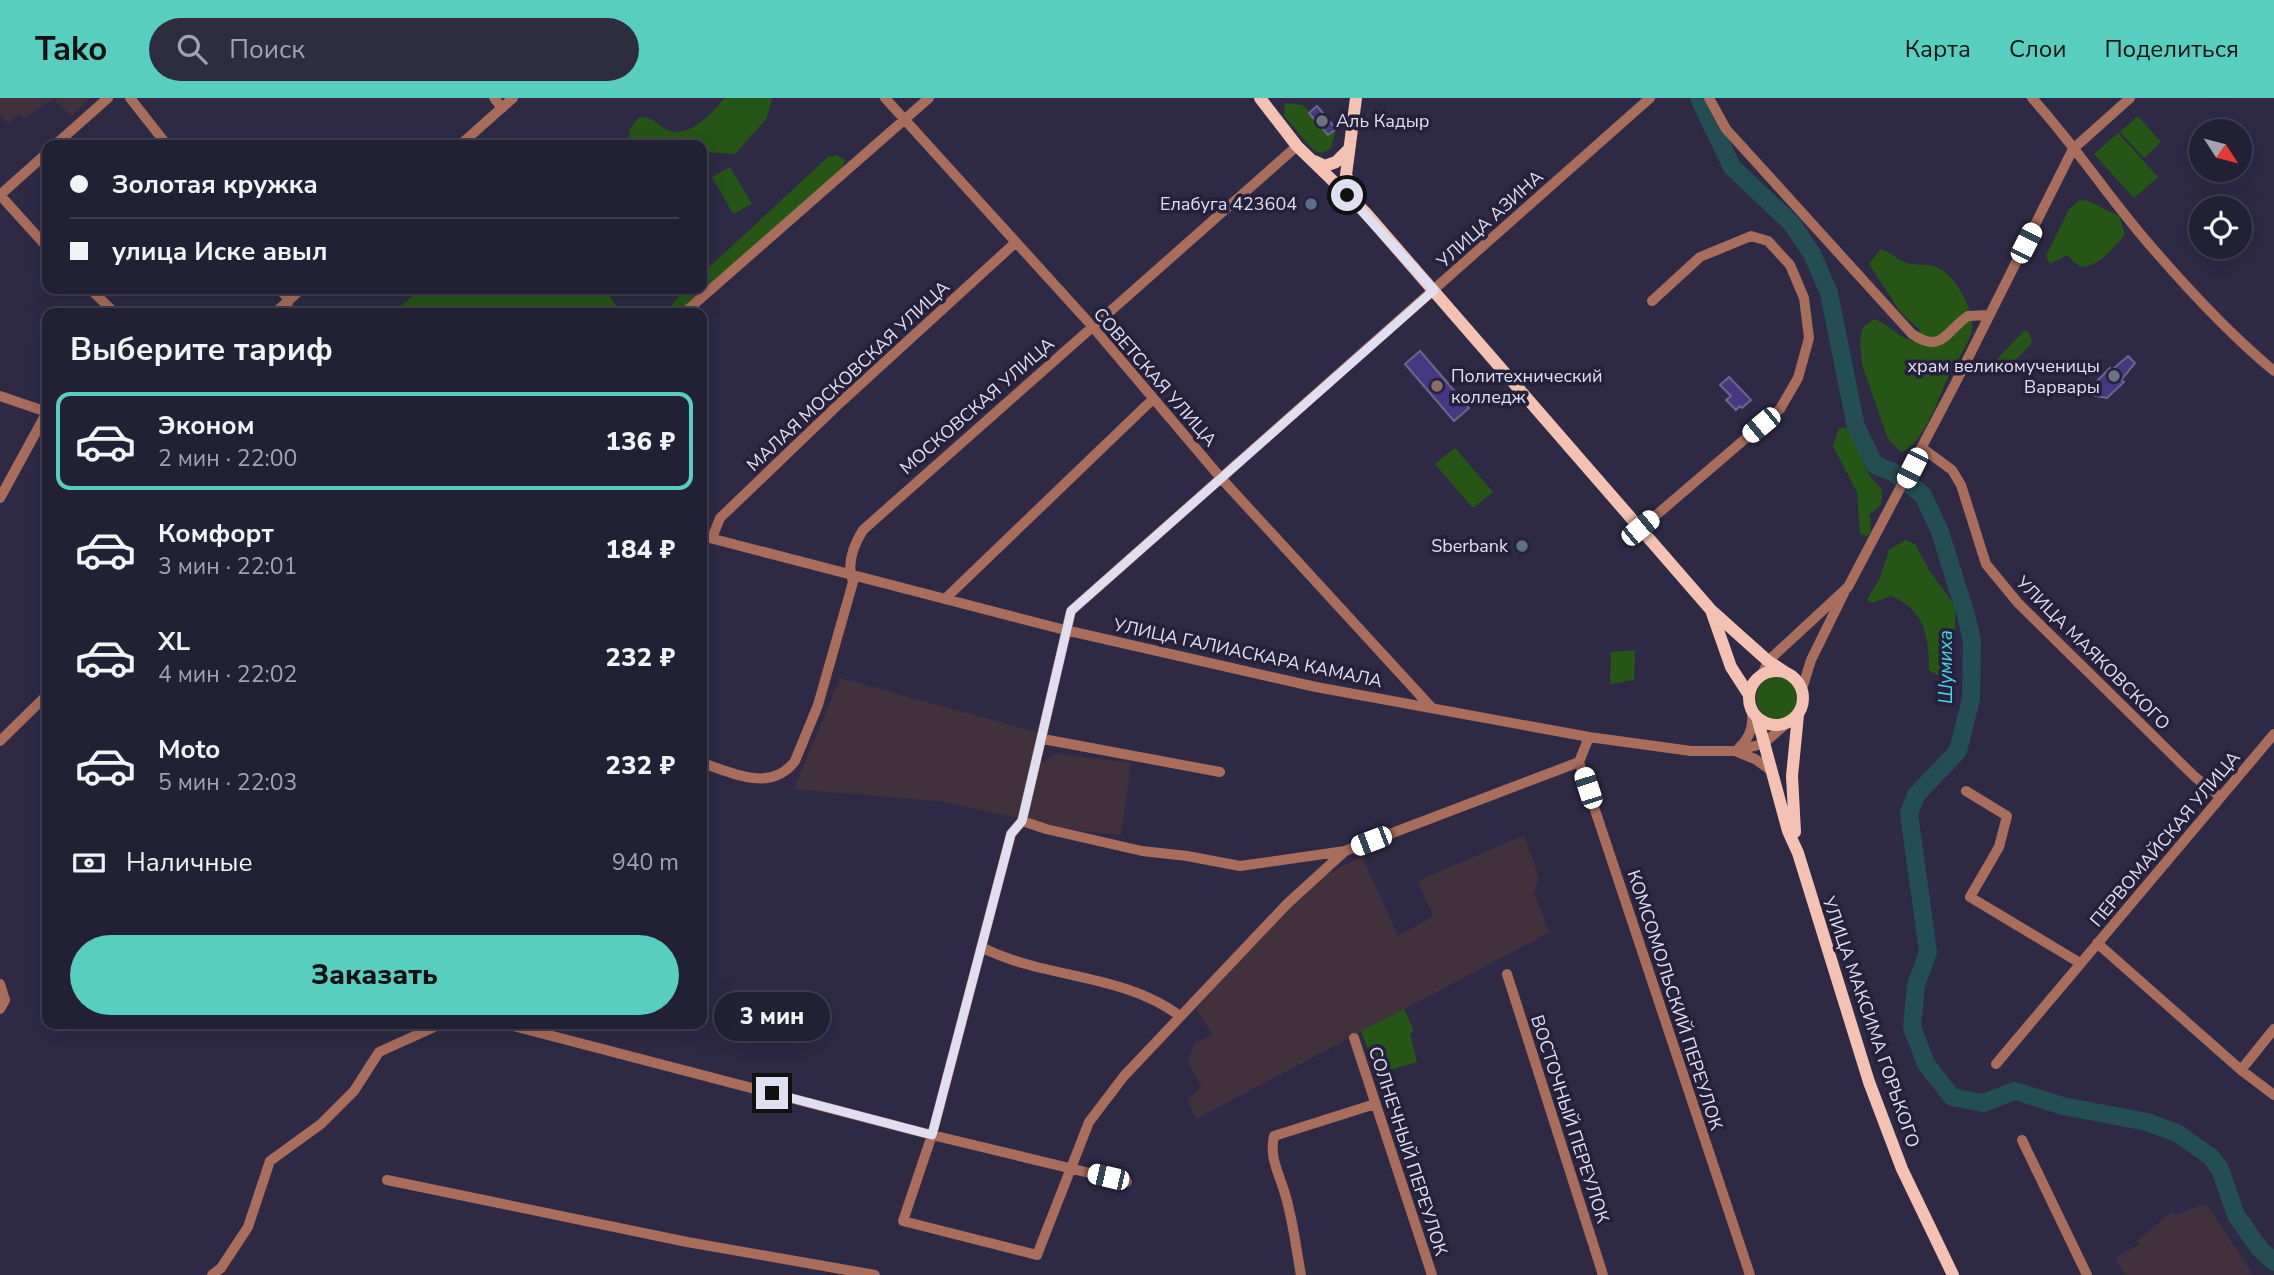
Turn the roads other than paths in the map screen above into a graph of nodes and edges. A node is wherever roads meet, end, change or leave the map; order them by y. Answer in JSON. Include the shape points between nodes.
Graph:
{"nodes":[{"id":1,"x":108,"y":98,"type":"edge"},
{"id":2,"x":130,"y":98,"type":"edge"},
{"id":3,"x":494,"y":98,"type":"edge"},
{"id":4,"x":513,"y":98,"type":"edge"},
{"id":5,"x":884,"y":98,"type":"edge"},
{"id":6,"x":929,"y":98,"type":"edge"},
{"id":7,"x":1260,"y":98,"type":"edge"},
{"id":8,"x":1356,"y":98,"type":"edge"},
{"id":9,"x":1650,"y":98,"type":"edge"},
{"id":10,"x":1709,"y":98,"type":"edge"},
{"id":11,"x":2032,"y":98,"type":"edge"},
{"id":12,"x":2130,"y":98,"type":"edge"},
{"id":13,"x":502,"y":108,"type":"junction"},
{"id":14,"x":904,"y":119,"type":"junction"},
{"id":15,"x":61,"y":140,"type":"edge"},
{"id":16,"x":163,"y":140,"type":"edge"},
{"id":17,"x":466,"y":140,"type":"edge"},
{"id":18,"x":1297,"y":146,"type":"junction"},
{"id":19,"x":2073,"y":149,"type":"junction"},
{"id":20,"x":1347,"y":151,"type":"junction"},
{"id":21,"x":42,"y":157,"type":"edge"},
{"id":22,"x":1310,"y":160,"type":"junction"},
{"id":23,"x":0,"y":195,"type":"edge"},
{"id":24,"x":1365,"y":212,"type":"junction"},
{"id":25,"x":42,"y":241,"type":"edge"},
{"id":26,"x":1015,"y":243,"type":"junction"},
{"id":27,"x":1434,"y":290,"type":"junction"},
{"id":28,"x":707,"y":293,"type":"edge"},
{"id":29,"x":95,"y":294,"type":"edge"},
{"id":30,"x":284,"y":294,"type":"edge"},
{"id":31,"x":296,"y":294,"type":"edge"},
{"id":32,"x":706,"y":294,"type":"edge"},
{"id":33,"x":289,"y":300,"type":"junction"},
{"id":34,"x":1652,"y":301,"type":"dead end"},
{"id":35,"x":110,"y":308,"type":"edge"},
{"id":36,"x":280,"y":308,"type":"edge"},
{"id":37,"x":286,"y":308,"type":"edge"},
{"id":38,"x":690,"y":308,"type":"edge"},
{"id":39,"x":1990,"y":315,"type":"junction"},
{"id":40,"x":1092,"y":326,"type":"junction"},
{"id":41,"x":2274,"y":371,"type":"edge"},
{"id":42,"x":0,"y":396,"type":"edge"},
{"id":43,"x":1153,"y":400,"type":"junction"},
{"id":44,"x":42,"y":410,"type":"edge"},
{"id":45,"x":42,"y":421,"type":"edge"},
{"id":46,"x":1922,"y":448,"type":"junction"},
{"id":47,"x":1220,"y":477,"type":"junction"},
{"id":48,"x":0,"y":498,"type":"edge"},
{"id":49,"x":1640,"y":528,"type":"junction"},
{"id":50,"x":707,"y":537,"type":"edge"},
{"id":51,"x":850,"y":574,"type":"junction"},
{"id":52,"x":1848,"y":587,"type":"junction"},
{"id":53,"x":947,"y":597,"type":"junction"},
{"id":54,"x":1711,"y":610,"type":"junction"},
{"id":55,"x":1065,"y":630,"type":"junction"},
{"id":56,"x":1768,"y":661,"type":"junction"},
{"id":57,"x":1785,"y":672,"type":"junction"},
{"id":58,"x":1762,"y":675,"type":"junction"},
{"id":59,"x":1802,"y":689,"type":"junction"},
{"id":60,"x":1749,"y":695,"type":"junction"},
{"id":61,"x":42,"y":700,"type":"edge"},
{"id":62,"x":1431,"y":708,"type":"junction"},
{"id":63,"x":1754,"y":713,"type":"junction"},
{"id":64,"x":1792,"y":719,"type":"junction"},
{"id":65,"x":2274,"y":734,"type":"edge"},
{"id":66,"x":1590,"y":737,"type":"junction"},
{"id":67,"x":1043,"y":739,"type":"junction"},
{"id":68,"x":0,"y":741,"type":"edge"},
{"id":69,"x":1763,"y":744,"type":"junction"},
{"id":70,"x":1734,"y":751,"type":"junction"},
{"id":71,"x":1579,"y":762,"type":"junction"},
{"id":72,"x":707,"y":764,"type":"edge"},
{"id":73,"x":1220,"y":772,"type":"dead end"},
{"id":74,"x":1773,"y":772,"type":"junction"},
{"id":75,"x":1966,"y":791,"type":"dead end"},
{"id":76,"x":2221,"y":797,"type":"junction"},
{"id":77,"x":1022,"y":821,"type":"junction"},
{"id":78,"x":1345,"y":850,"type":"junction"},
{"id":79,"x":1798,"y":853,"type":"junction"},
{"id":80,"x":2097,"y":943,"type":"junction"},
{"id":81,"x":983,"y":948,"type":"junction"},
{"id":82,"x":2080,"y":963,"type":"junction"},
{"id":83,"x":1507,"y":974,"type":"dead end"},
{"id":84,"x":0,"y":984,"type":"edge"},
{"id":85,"x":0,"y":1009,"type":"edge"},
{"id":86,"x":1180,"y":1016,"type":"junction"},
{"id":87,"x":430,"y":1029,"type":"edge"},
{"id":88,"x":525,"y":1029,"type":"edge"},
{"id":89,"x":2274,"y":1029,"type":"edge"},
{"id":90,"x":1354,"y":1038,"type":"dead end"},
{"id":91,"x":1996,"y":1064,"type":"dead end"},
{"id":92,"x":2241,"y":1070,"type":"junction"},
{"id":93,"x":2274,"y":1095,"type":"edge"},
{"id":94,"x":1375,"y":1104,"type":"junction"},
{"id":95,"x":932,"y":1135,"type":"junction"},
{"id":96,"x":2022,"y":1140,"type":"dead end"},
{"id":97,"x":1070,"y":1168,"type":"junction"},
{"id":98,"x":387,"y":1180,"type":"dead end"},
{"id":99,"x":1127,"y":1182,"type":"dead end"},
{"id":100,"x":212,"y":1275,"type":"edge"},
{"id":101,"x":875,"y":1275,"type":"edge"},
{"id":102,"x":1301,"y":1275,"type":"edge"},
{"id":103,"x":1432,"y":1275,"type":"edge"},
{"id":104,"x":1603,"y":1275,"type":"edge"},
{"id":105,"x":1750,"y":1275,"type":"edge"},
{"id":106,"x":1953,"y":1275,"type":"edge"},
{"id":107,"x":2087,"y":1275,"type":"edge"}],
"edges":[{"from":1,"to":15,"type":"street"},
{"from":2,"to":16,"type":"street"},
{"from":3,"to":13,"type":"street"},
{"from":4,"to":13,"type":"street"},
{"from":5,"to":14,"type":"street","name":"СОВЕТСКАЯ УЛИЦА"},
{"from":6,"to":14,"type":"street"},
{"from":7,"to":18,"type":"main road"},
{"from":8,"to":20,"type":"main road"},
{"from":9,"to":27,"type":"street","name":"УЛИЦА АЗИНА"},
{"from":10,"to":39,"type":"street","via":[[1726,129],[1912,334],[1934,343],[1968,316]]},
{"from":11,"to":19,"type":"street"},
{"from":12,"to":19,"type":"street"},
{"from":13,"to":17,"type":"street"},
{"from":14,"to":26,"type":"street","name":"СОВЕТСКАЯ УЛИЦА"},
{"from":14,"to":28,"type":"street"},
{"from":18,"to":22,"type":"main road"},
{"from":18,"to":40,"type":"street","name":"МОСКОВСКАЯ УЛИЦА"},
{"from":19,"to":39,"type":"street"},
{"from":19,"to":41,"type":"street","via":[[2143,237]]},
{"from":20,"to":22,"type":"main road","via":[[1325,166]]},
{"from":20,"to":24,"type":"main road","via":[[1346,175]]},
{"from":21,"to":23,"type":"street"},
{"from":22,"to":24,"type":"main road"},
{"from":23,"to":25,"type":"street"},
{"from":24,"to":27,"type":"main road"},
{"from":26,"to":40,"type":"street","name":"СОВЕТСКАЯ УЛИЦА"},
{"from":26,"to":50,"type":"street","name":"МАЛАЯ МОСКОВСКАЯ УЛИЦА","via":[[841,402],[720,518]]},
{"from":27,"to":47,"type":"street","name":"УЛИЦА АЗИНА"},
{"from":27,"to":49,"type":"main road"},
{"from":29,"to":35,"type":"street"},
{"from":30,"to":33,"type":"street"},
{"from":31,"to":33,"type":"street"},
{"from":32,"to":38,"type":"street"},
{"from":33,"to":36,"type":"street"},
{"from":33,"to":37,"type":"street"},
{"from":34,"to":49,"type":"street","via":[[1700,257],[1751,236],[1768,241],[1790,265],[1804,298],[1809,338],[1798,378],[1780,409]]},
{"from":39,"to":46,"type":"street"},
{"from":40,"to":43,"type":"street","name":"СОВЕТСКАЯ УЛИЦА"},
{"from":40,"to":51,"type":"street","name":"МОСКОВСКАЯ УЛИЦА","via":[[871,521],[856,542]]},
{"from":42,"to":44,"type":"street"},
{"from":43,"to":47,"type":"street","name":"СОВЕТСКАЯ УЛИЦА"},
{"from":43,"to":53,"type":"street"},
{"from":45,"to":48,"type":"street"},
{"from":46,"to":52,"type":"street"},
{"from":46,"to":76,"type":"street","name":"УЛИЦА МАЯКОВСКОГО","via":[[1952,470],[1986,564],[2018,603],[2195,777]]},
{"from":47,"to":55,"type":"street","name":"УЛИЦА АЗИНА","via":[[1071,611]]},
{"from":47,"to":62,"type":"street","name":"СОВЕТСКАЯ УЛИЦА"},
{"from":49,"to":54,"type":"main road"},
{"from":50,"to":51,"type":"street","name":"УЛИЦА ГАЛИАСКАРА КАМАЛА"},
{"from":51,"to":53,"type":"street","name":"УЛИЦА ГАЛИАСКАРА КАМАЛА"},
{"from":51,"to":72,"type":"street","name":"МОСКОВСКАЯ УЛИЦА","via":[[853,582],[838,642],[795,761],[769,780]]},
{"from":52,"to":56,"type":"street"},
{"from":52,"to":59,"type":"street","via":[[1811,660]]},
{"from":53,"to":55,"type":"street","name":"УЛИЦА ГАЛИАСКАРА КАМАЛА"},
{"from":54,"to":56,"type":"main road"},
{"from":54,"to":60,"type":"main road","via":[[1731,667]]},
{"from":55,"to":62,"type":"street","name":"УЛИЦА ГАЛИАСКАРА КАМАЛА"},
{"from":55,"to":67,"type":"street","name":"УЛИЦА АЗИНА"},
{"from":56,"to":57,"type":"main road"},
{"from":56,"to":58,"type":"street"},
{"from":57,"to":58,"type":"main road"},
{"from":57,"to":59,"type":"main road","via":[[1796,678]]},
{"from":58,"to":60,"type":"main road"},
{"from":59,"to":64,"type":"main road","name":"УЛИЦА МАКСИМА ГОРЬКОГО","via":[[1802,707]]},
{"from":60,"to":63,"type":"main road","name":"УЛИЦА МАКСИМА ГОРЬКОГО"},
{"from":61,"to":68,"type":"street"},
{"from":62,"to":66,"type":"street","name":"УЛИЦА ГАЛИАСКАРА КАМАЛА"},
{"from":63,"to":64,"type":"main road","via":[[1771,724]]},
{"from":63,"to":69,"type":"main road","name":"УЛИЦА МАКСИМА ГОРЬКОГО"},
{"from":63,"to":70,"type":"street","via":[[1750,733]]},
{"from":64,"to":69,"type":"street","name":"УЛИЦА ГАЛИАСКАРА КАМАЛА"},
{"from":64,"to":79,"type":"main road","name":"УЛИЦА МАКСИМА ГОРЬКОГО"},
{"from":65,"to":76,"type":"street","name":"ПЕРВОМАЙСКАЯ УЛИЦА"},
{"from":66,"to":70,"type":"street","name":"УЛИЦА ГАЛИАСКАРА КАМАЛА","via":[[1691,751]]},
{"from":66,"to":71,"type":"street"},
{"from":67,"to":73,"type":"street"},
{"from":67,"to":77,"type":"street","name":"УЛИЦА АЗИНА"},
{"from":69,"to":70,"type":"street","name":"УЛИЦА ГАЛИАСКАРА КАМАЛА"},
{"from":69,"to":74,"type":"main road","name":"УЛИЦА МАКСИМА ГОРЬКОГО"},
{"from":70,"to":74,"type":"street"},
{"from":71,"to":78,"type":"street"},
{"from":71,"to":105,"type":"street","name":"КОМСОМОЛЬСКИЙ ПЕРЕУЛОК"},
{"from":74,"to":79,"type":"main road","name":"УЛИЦА МАКСИМА ГОРЬКОГО"},
{"from":75,"to":82,"type":"street","via":[[2007,816],[1999,847],[1970,897]]},
{"from":76,"to":80,"type":"street","name":"ПЕРВОМАЙСКАЯ УЛИЦА"},
{"from":77,"to":78,"type":"street","via":[[1142,851],[1240,866]]},
{"from":77,"to":81,"type":"street","name":"УЛИЦА АЗИНА","via":[[1011,834]]},
{"from":78,"to":86,"type":"street"},
{"from":79,"to":106,"type":"main road","name":"УЛИЦА МАКСИМА ГОРЬКОГО","via":[[1869,1082],[1902,1169]]},
{"from":80,"to":82,"type":"street","name":"ПЕРВОМАЙСКАЯ УЛИЦА"},
{"from":80,"to":92,"type":"street"},
{"from":81,"to":86,"type":"street","via":[[1147,995]]},
{"from":81,"to":95,"type":"street","name":"УЛИЦА АЗИНА"},
{"from":82,"to":91,"type":"street","name":"ПЕРВОМАЙСКАЯ УЛИЦА"},
{"from":83,"to":104,"type":"street","name":"ВОСТОЧНЫЙ ПЕРЕУЛОК"},
{"from":84,"to":85,"type":"street","via":[[5,999]]},
{"from":86,"to":97,"type":"street","via":[[1089,1122]]},
{"from":87,"to":100,"type":"street","via":[[379,1052],[354,1091],[321,1124],[270,1161],[248,1227]]},
{"from":88,"to":95,"type":"street"},
{"from":89,"to":92,"type":"street"},
{"from":90,"to":94,"type":"street","name":"СОЛНЕЧНЫЙ ПЕРЕУЛОК"},
{"from":92,"to":93,"type":"street"},
{"from":94,"to":102,"type":"street","via":[[1274,1136],[1271,1149]]},
{"from":94,"to":103,"type":"street","name":"СОЛНЕЧНЫЙ ПЕРЕУЛОК"},
{"from":95,"to":97,"type":"street"},
{"from":95,"to":97,"type":"street","name":"УЛИЦА АЗИНА","via":[[903,1221],[1037,1255]]},
{"from":96,"to":107,"type":"street"},
{"from":97,"to":99,"type":"street"},
{"from":98,"to":101,"type":"street","via":[[687,1242]]}]}
